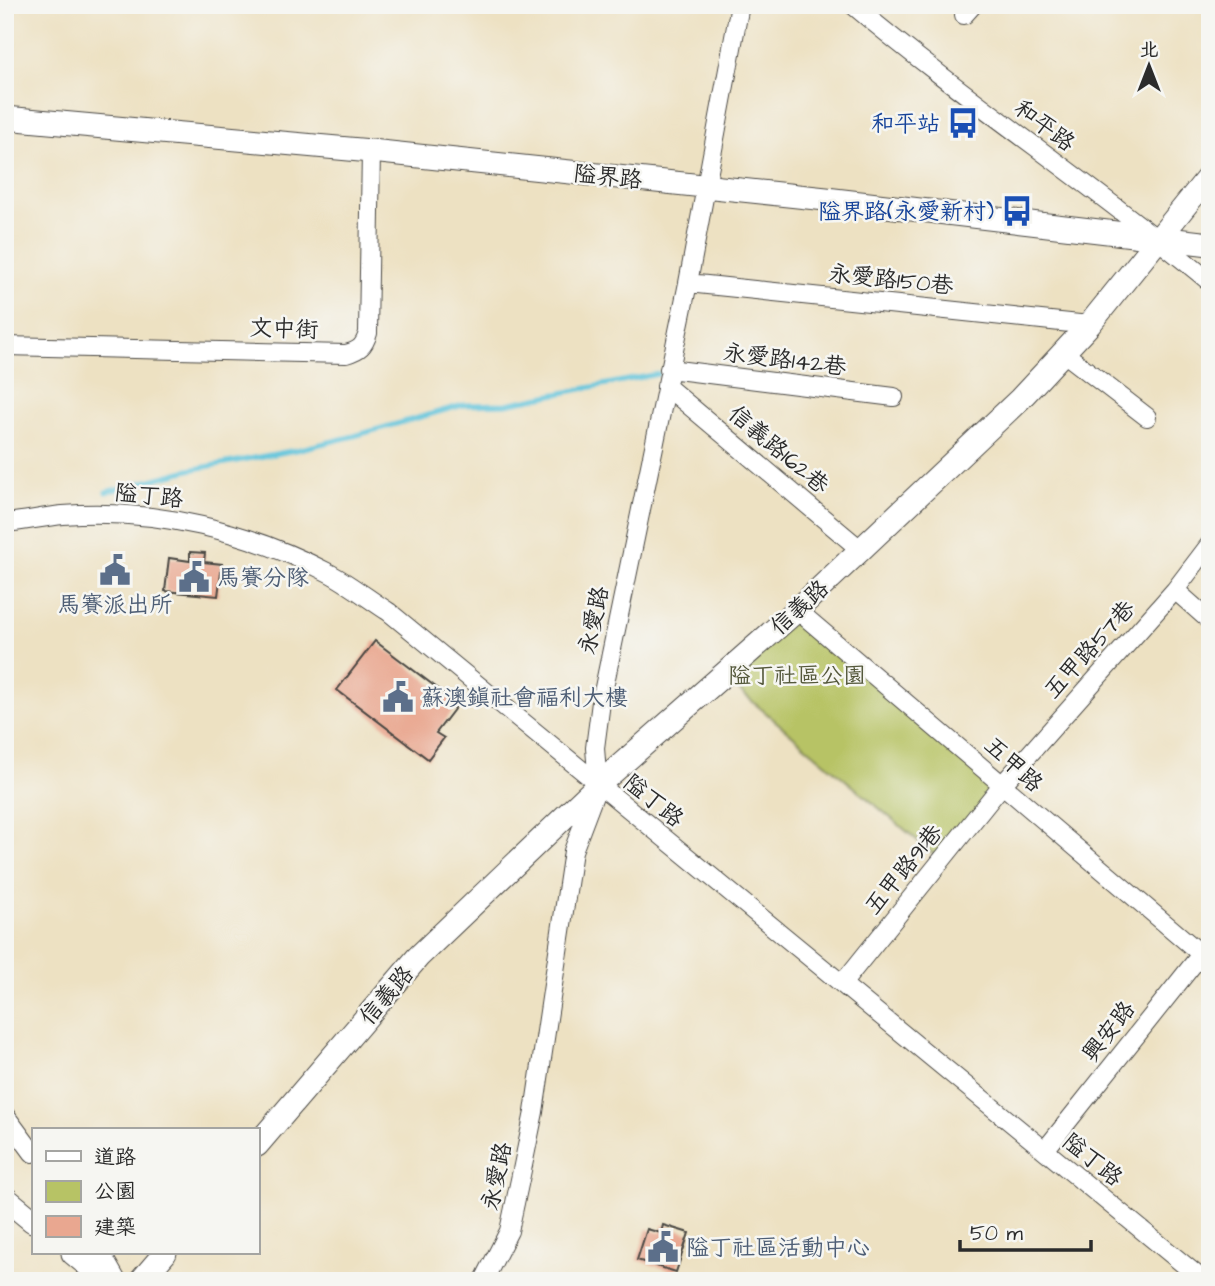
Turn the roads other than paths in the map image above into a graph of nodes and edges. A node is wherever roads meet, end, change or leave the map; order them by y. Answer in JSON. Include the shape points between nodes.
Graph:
{"nodes":[{"id":1,"x":740,"y":5,"type":"edge"},
{"id":2,"x":853,"y":5,"type":"edge"},
{"id":3,"x":5,"y":118,"type":"edge"},
{"id":4,"x":370,"y":151,"type":"junction"},
{"id":5,"x":1210,"y":175,"type":"edge"},
{"id":6,"x":706,"y":187,"type":"junction"},
{"id":7,"x":1158,"y":239,"type":"junction"},
{"id":8,"x":1210,"y":244,"type":"edge"},
{"id":9,"x":1210,"y":282,"type":"edge"},
{"id":10,"x":688,"y":283,"type":"junction"},
{"id":11,"x":1089,"y":325,"type":"junction"},
{"id":12,"x":5,"y":346,"type":"edge"},
{"id":13,"x":1064,"y":353,"type":"junction"},
{"id":14,"x":667,"y":378,"type":"junction"},
{"id":15,"x":894,"y":397,"type":"dead end"},
{"id":16,"x":1147,"y":417,"type":"dead end"},
{"id":17,"x":5,"y":523,"type":"edge"},
{"id":18,"x":1210,"y":544,"type":"edge"},
{"id":19,"x":861,"y":550,"type":"junction"},
{"id":20,"x":1175,"y":590,"type":"junction"},
{"id":21,"x":797,"y":610,"type":"junction"},
{"id":22,"x":1210,"y":621,"type":"edge"},
{"id":23,"x":1002,"y":785,"type":"junction"},
{"id":24,"x":598,"y":786,"type":"junction"},
{"id":25,"x":1205,"y":948,"type":"edge"},
{"id":26,"x":842,"y":984,"type":"junction"},
{"id":27,"x":5,"y":1115,"type":"edge"},
{"id":28,"x":259,"y":1143,"type":"edge"},
{"id":29,"x":1045,"y":1150,"type":"junction"},
{"id":30,"x":32,"y":1152,"type":"edge"},
{"id":31,"x":5,"y":1198,"type":"edge"},
{"id":32,"x":32,"y":1219,"type":"edge"},
{"id":33,"x":74,"y":1254,"type":"edge"},
{"id":34,"x":102,"y":1254,"type":"edge"},
{"id":35,"x":164,"y":1254,"type":"edge"},
{"id":36,"x":484,"y":1280,"type":"edge"},
{"id":37,"x":107,"y":1281,"type":"edge"},
{"id":38,"x":117,"y":1281,"type":"edge"},
{"id":39,"x":141,"y":1281,"type":"edge"},
{"id":40,"x":1204,"y":1281,"type":"edge"}],
"edges":[{"from":1,"to":6,"type":"street","name":"永愛路"},
{"from":2,"to":7,"type":"street","name":"和平路","via":[[924,65]]},
{"from":3,"to":4,"type":"street","name":"隘界路"},
{"from":4,"to":6,"type":"street","name":"隘界路"},
{"from":4,"to":12,"type":"street","name":"文中街","via":[[368,332],[358,351]]},
{"from":5,"to":7,"type":"street","name":"信義路"},
{"from":6,"to":7,"type":"street","name":"隘界路"},
{"from":6,"to":10,"type":"street","name":"永愛路"},
{"from":7,"to":8,"type":"street","name":"隘界路"},
{"from":7,"to":9,"type":"street","name":"和平路"},
{"from":7,"to":11,"type":"street","name":"信義路"},
{"from":10,"to":11,"type":"street","name":"永愛路150巷"},
{"from":10,"to":14,"type":"street","name":"永愛路"},
{"from":11,"to":13,"type":"street","name":"信義路"},
{"from":13,"to":16,"type":"street"},
{"from":13,"to":19,"type":"street","name":"信義路"},
{"from":14,"to":15,"type":"street","name":"永愛路142巷"},
{"from":14,"to":19,"type":"street","name":"信義路162巷"},
{"from":14,"to":24,"type":"street","name":"永愛路","via":[[601,702],[595,748]]},
{"from":17,"to":24,"type":"street","name":"隘丁路","via":[[64,515],[168,519],[214,528],[279,550],[332,575],[389,612]]},
{"from":18,"to":20,"type":"street","name":"五甲路57巷"},
{"from":19,"to":21,"type":"street","name":"信義路"},
{"from":20,"to":22,"type":"street"},
{"from":20,"to":23,"type":"street","name":"五甲路57巷"},
{"from":21,"to":23,"type":"street","name":"五甲路"},
{"from":21,"to":24,"type":"street","name":"信義路"},
{"from":23,"to":25,"type":"street","name":"五甲路"},
{"from":23,"to":26,"type":"street","name":"五甲路91巷"},
{"from":24,"to":26,"type":"street","name":"隘丁路"},
{"from":24,"to":28,"type":"street","name":"信義路","via":[[418,957]]},
{"from":24,"to":36,"type":"street","name":"永愛路","via":[[573,850],[534,1112],[509,1231]]},
{"from":25,"to":29,"type":"street","name":"興安路"},
{"from":26,"to":29,"type":"street","name":"隘丁路"},
{"from":27,"to":30,"type":"street"},
{"from":29,"to":40,"type":"street","name":"隘丁路"},
{"from":31,"to":32,"type":"street"},
{"from":33,"to":37,"type":"street"},
{"from":34,"to":38,"type":"street"},
{"from":35,"to":39,"type":"street"}]}
